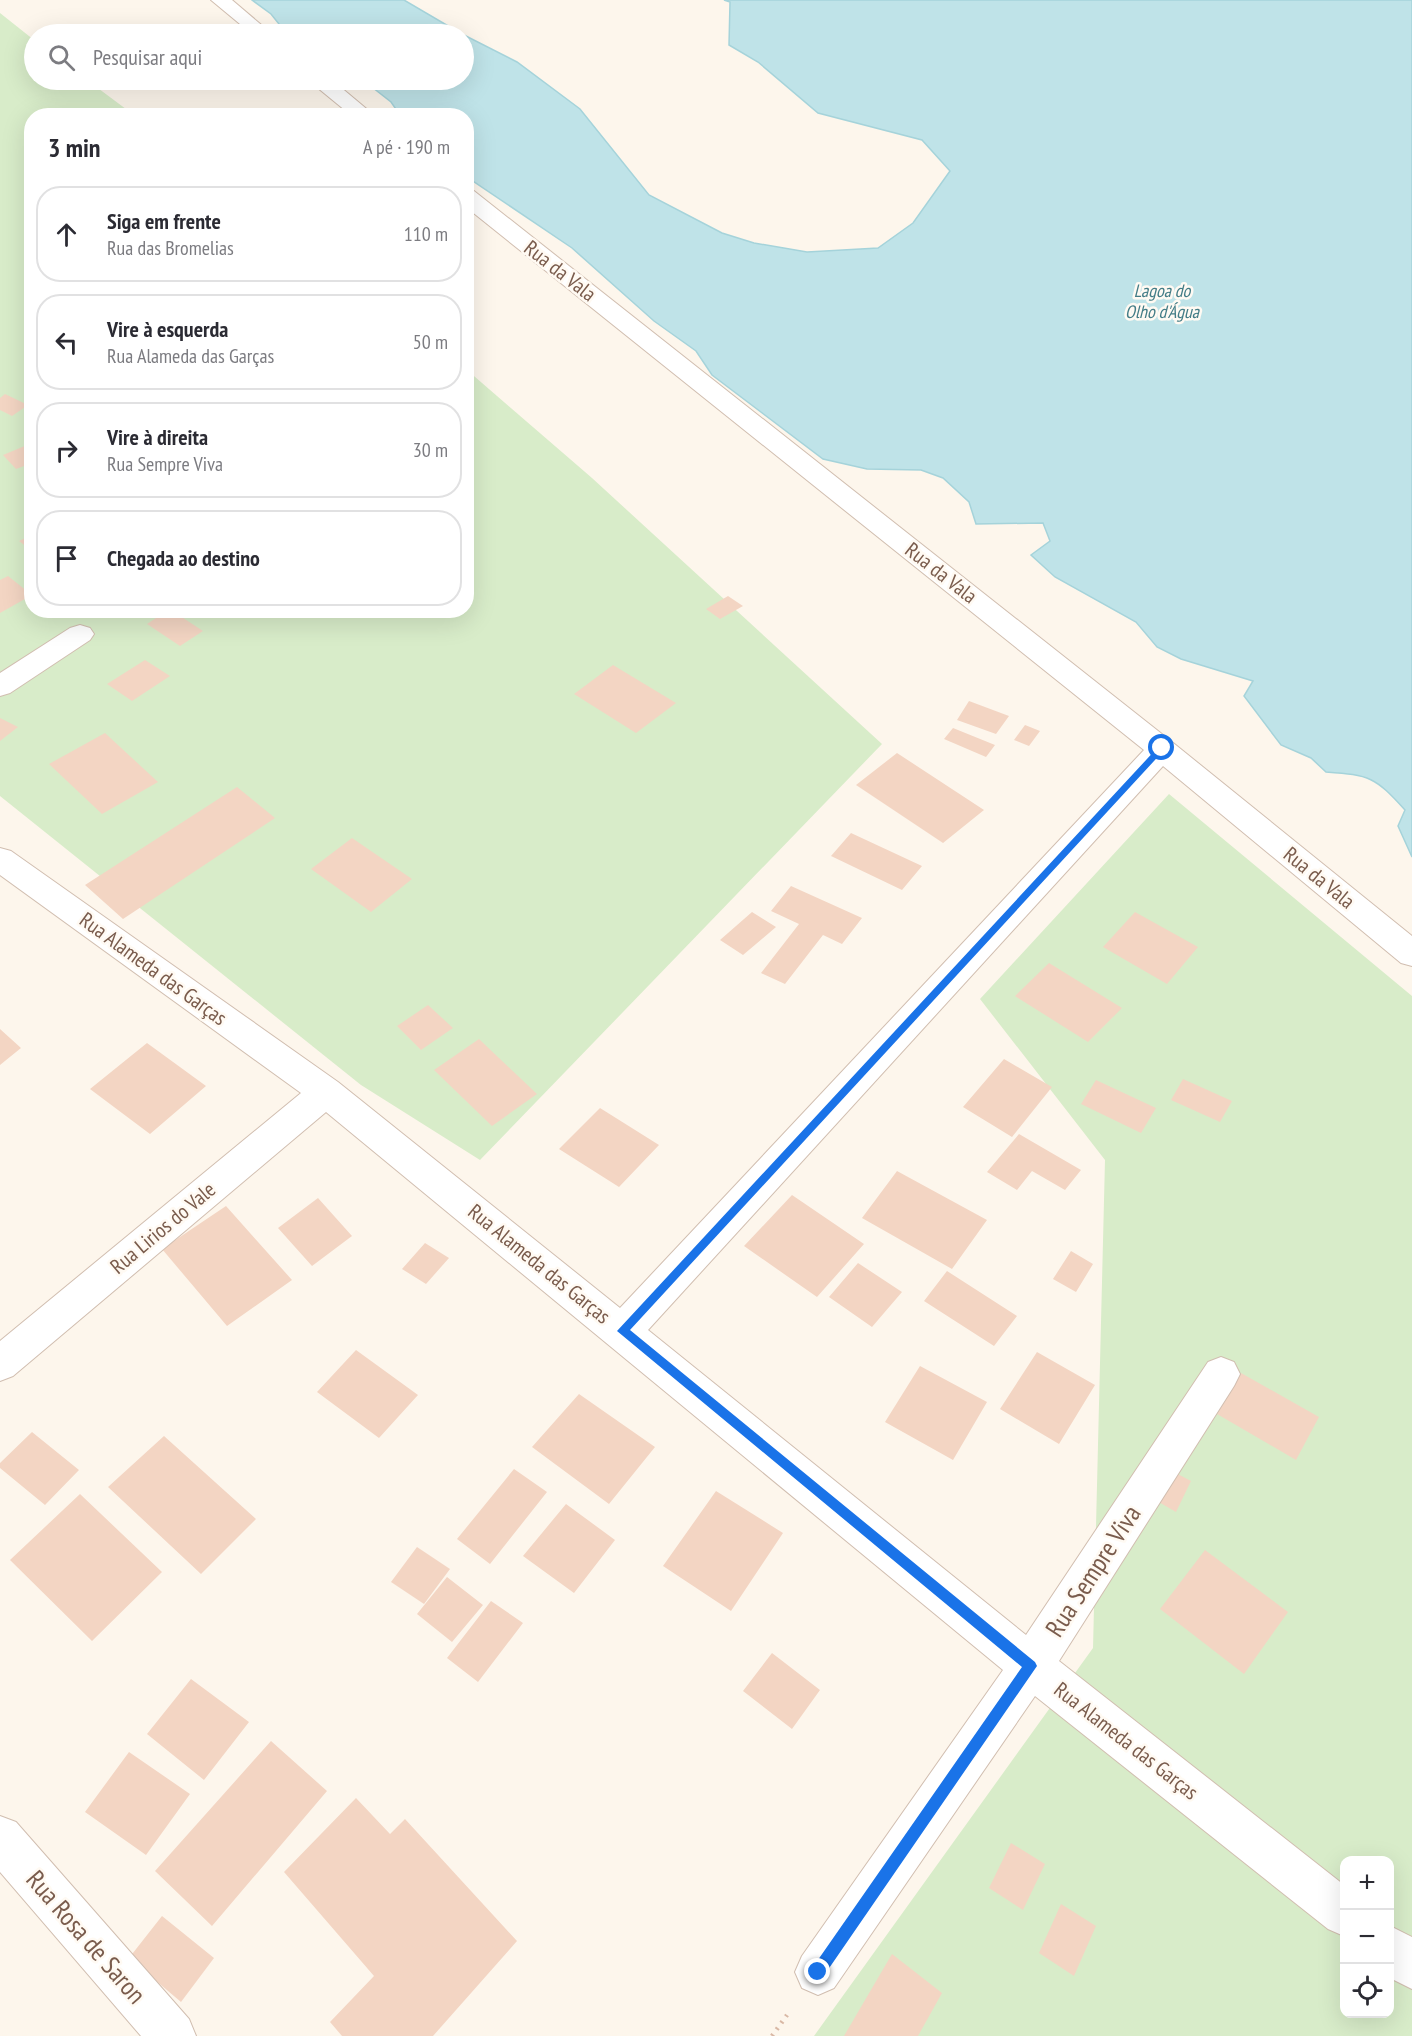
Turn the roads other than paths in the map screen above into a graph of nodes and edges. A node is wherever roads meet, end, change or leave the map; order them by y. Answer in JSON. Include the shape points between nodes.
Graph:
{"nodes":[{"id":1,"x":220,"y":0,"type":"edge"},
{"id":2,"x":250,"y":24,"type":"edge"},
{"id":3,"x":332,"y":90,"type":"edge"},
{"id":4,"x":355,"y":108,"type":"edge"},
{"id":5,"x":474,"y":202,"type":"edge"},
{"id":6,"x":80,"y":634,"type":"dead end"},
{"id":7,"x":0,"y":686,"type":"edge"},
{"id":8,"x":1162,"y":748,"type":"junction"},
{"id":9,"x":0,"y":859,"type":"edge"},
{"id":10,"x":1412,"y":954,"type":"edge"},
{"id":11,"x":326,"y":1092,"type":"junction"},
{"id":12,"x":623,"y":1331,"type":"junction"},
{"id":13,"x":0,"y":1364,"type":"edge"},
{"id":14,"x":1221,"y":1374,"type":"dead end"},
{"id":15,"x":1031,"y":1666,"type":"junction"},
{"id":16,"x":0,"y":1838,"type":"edge"},
{"id":17,"x":1340,"y":1910,"type":"edge"},
{"id":18,"x":1394,"y":1953,"type":"edge"},
{"id":19,"x":1412,"y":1966,"type":"edge"},
{"id":20,"x":818,"y":1972,"type":"dead end"},
{"id":21,"x":172,"y":2036,"type":"edge"}],
"edges":[{"from":1,"to":2,"type":"street"},
{"from":3,"to":4,"type":"street"},
{"from":5,"to":8,"type":"street","name":"Rua da Vala"},
{"from":6,"to":7,"type":"street"},
{"from":8,"to":10,"type":"street","name":"Rua da Vala"},
{"from":8,"to":12,"type":"street"},
{"from":9,"to":11,"type":"street","name":"Rua Alameda das Garças"},
{"from":11,"to":12,"type":"street","name":"Rua Alameda das Garças"},
{"from":11,"to":13,"type":"street","name":"Rua Lirios do Vale"},
{"from":12,"to":15,"type":"street","name":"Rua Alameda das Garças"},
{"from":14,"to":15,"type":"street","name":"Rua Sempre Viva"},
{"from":15,"to":17,"type":"street","name":"Rua Alameda das Garças"},
{"from":15,"to":20,"type":"street","name":"Rua Sempre Viva"},
{"from":16,"to":21,"type":"street","name":"Rua Rosa de Saron"},
{"from":18,"to":19,"type":"street"}]}
